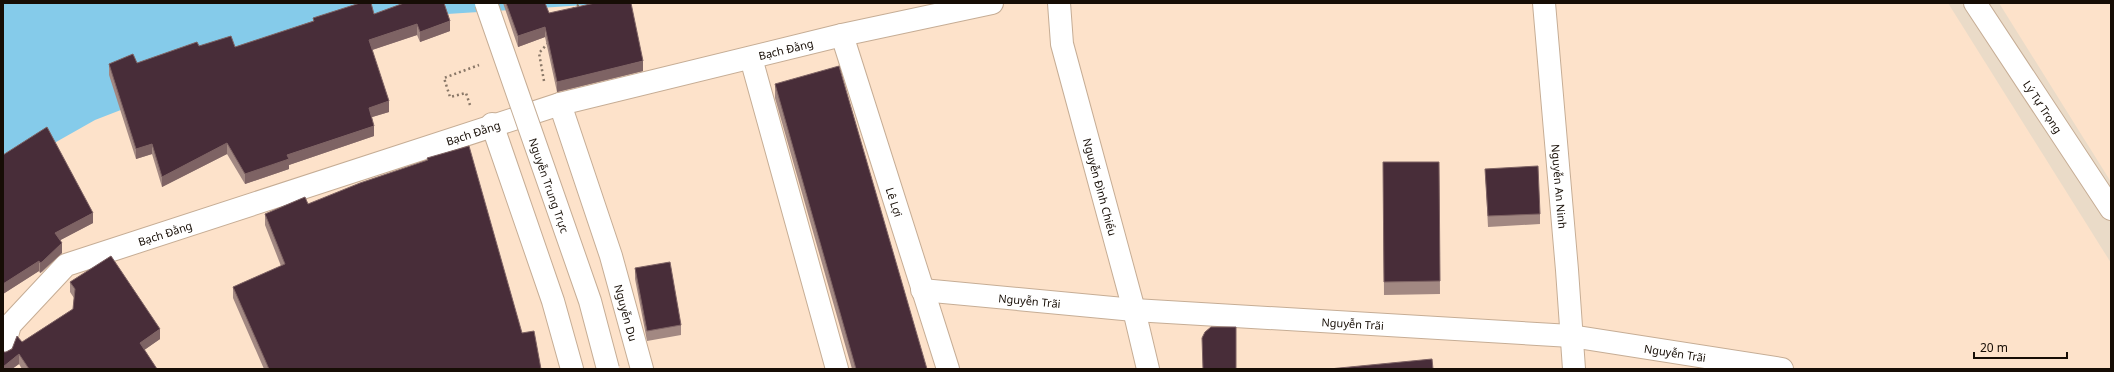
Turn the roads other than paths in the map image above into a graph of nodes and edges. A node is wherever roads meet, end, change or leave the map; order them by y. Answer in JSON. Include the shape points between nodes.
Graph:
{"nodes":[{"id":1,"x":486,"y":3,"type":"edge"},
{"id":2,"x":992,"y":3,"type":"edge"},
{"id":3,"x":1059,"y":3,"type":"edge"},
{"id":4,"x":1544,"y":3,"type":"edge"},
{"id":5,"x":1975,"y":3,"type":"edge"},
{"id":6,"x":842,"y":35,"type":"junction"},
{"id":7,"x":751,"y":58,"type":"junction"},
{"id":8,"x":554,"y":105,"type":"junction"},
{"id":9,"x":492,"y":124,"type":"junction"},
{"id":10,"x":2110,"y":204,"type":"edge"},
{"id":11,"x":922,"y":290,"type":"junction"},
{"id":12,"x":1134,"y":310,"type":"junction"},
{"id":13,"x":1572,"y":336,"type":"junction"},
{"id":14,"x":3,"y":350,"type":"edge"},
{"id":15,"x":572,"y":369,"type":"edge"},
{"id":16,"x":608,"y":369,"type":"edge"},
{"id":17,"x":642,"y":369,"type":"edge"},
{"id":18,"x":836,"y":369,"type":"edge"},
{"id":19,"x":948,"y":369,"type":"edge"},
{"id":20,"x":1148,"y":369,"type":"edge"},
{"id":21,"x":1574,"y":369,"type":"edge"},
{"id":22,"x":1782,"y":369,"type":"edge"}],
"edges":[{"from":1,"to":16,"type":"street","name":"Nguyễn Trung Trực","bridge":true,"via":[[590,301]]},
{"from":2,"to":6,"type":"street","name":"Bạch Đằng"},
{"from":3,"to":12,"type":"street","name":"Nguyễn Đình Chiểu","via":[[1062,44]]},
{"from":4,"to":13,"type":"street","name":"Nguyễn An Ninh"},
{"from":5,"to":10,"type":"street","name":"Lý Tự Trọng"},
{"from":6,"to":7,"type":"street","name":"Bạch Đằng"},
{"from":6,"to":11,"type":"street","name":"Lê Lợi"},
{"from":7,"to":8,"type":"street","name":"Bạch Đằng"},
{"from":7,"to":18,"type":"street"},
{"from":8,"to":9,"type":"street","name":"Bạch Đằng"},
{"from":8,"to":17,"type":"street","name":"Nguyễn Du","via":[[611,256]]},
{"from":9,"to":14,"type":"street","name":"Bạch Đằng","via":[[66,265],[10,326]]},
{"from":9,"to":15,"type":"street","via":[[553,301]]},
{"from":11,"to":12,"type":"street","name":"Nguyễn Trãi"},
{"from":11,"to":19,"type":"street","name":"Lê Lợi"},
{"from":12,"to":13,"type":"street","name":"Nguyễn Trãi"},
{"from":12,"to":20,"type":"street","name":"Nguyễn Đình Chiểu"},
{"from":13,"to":21,"type":"street","name":"Nguyễn An Ninh"},
{"from":13,"to":22,"type":"street","name":"Nguyễn Trãi"}]}
